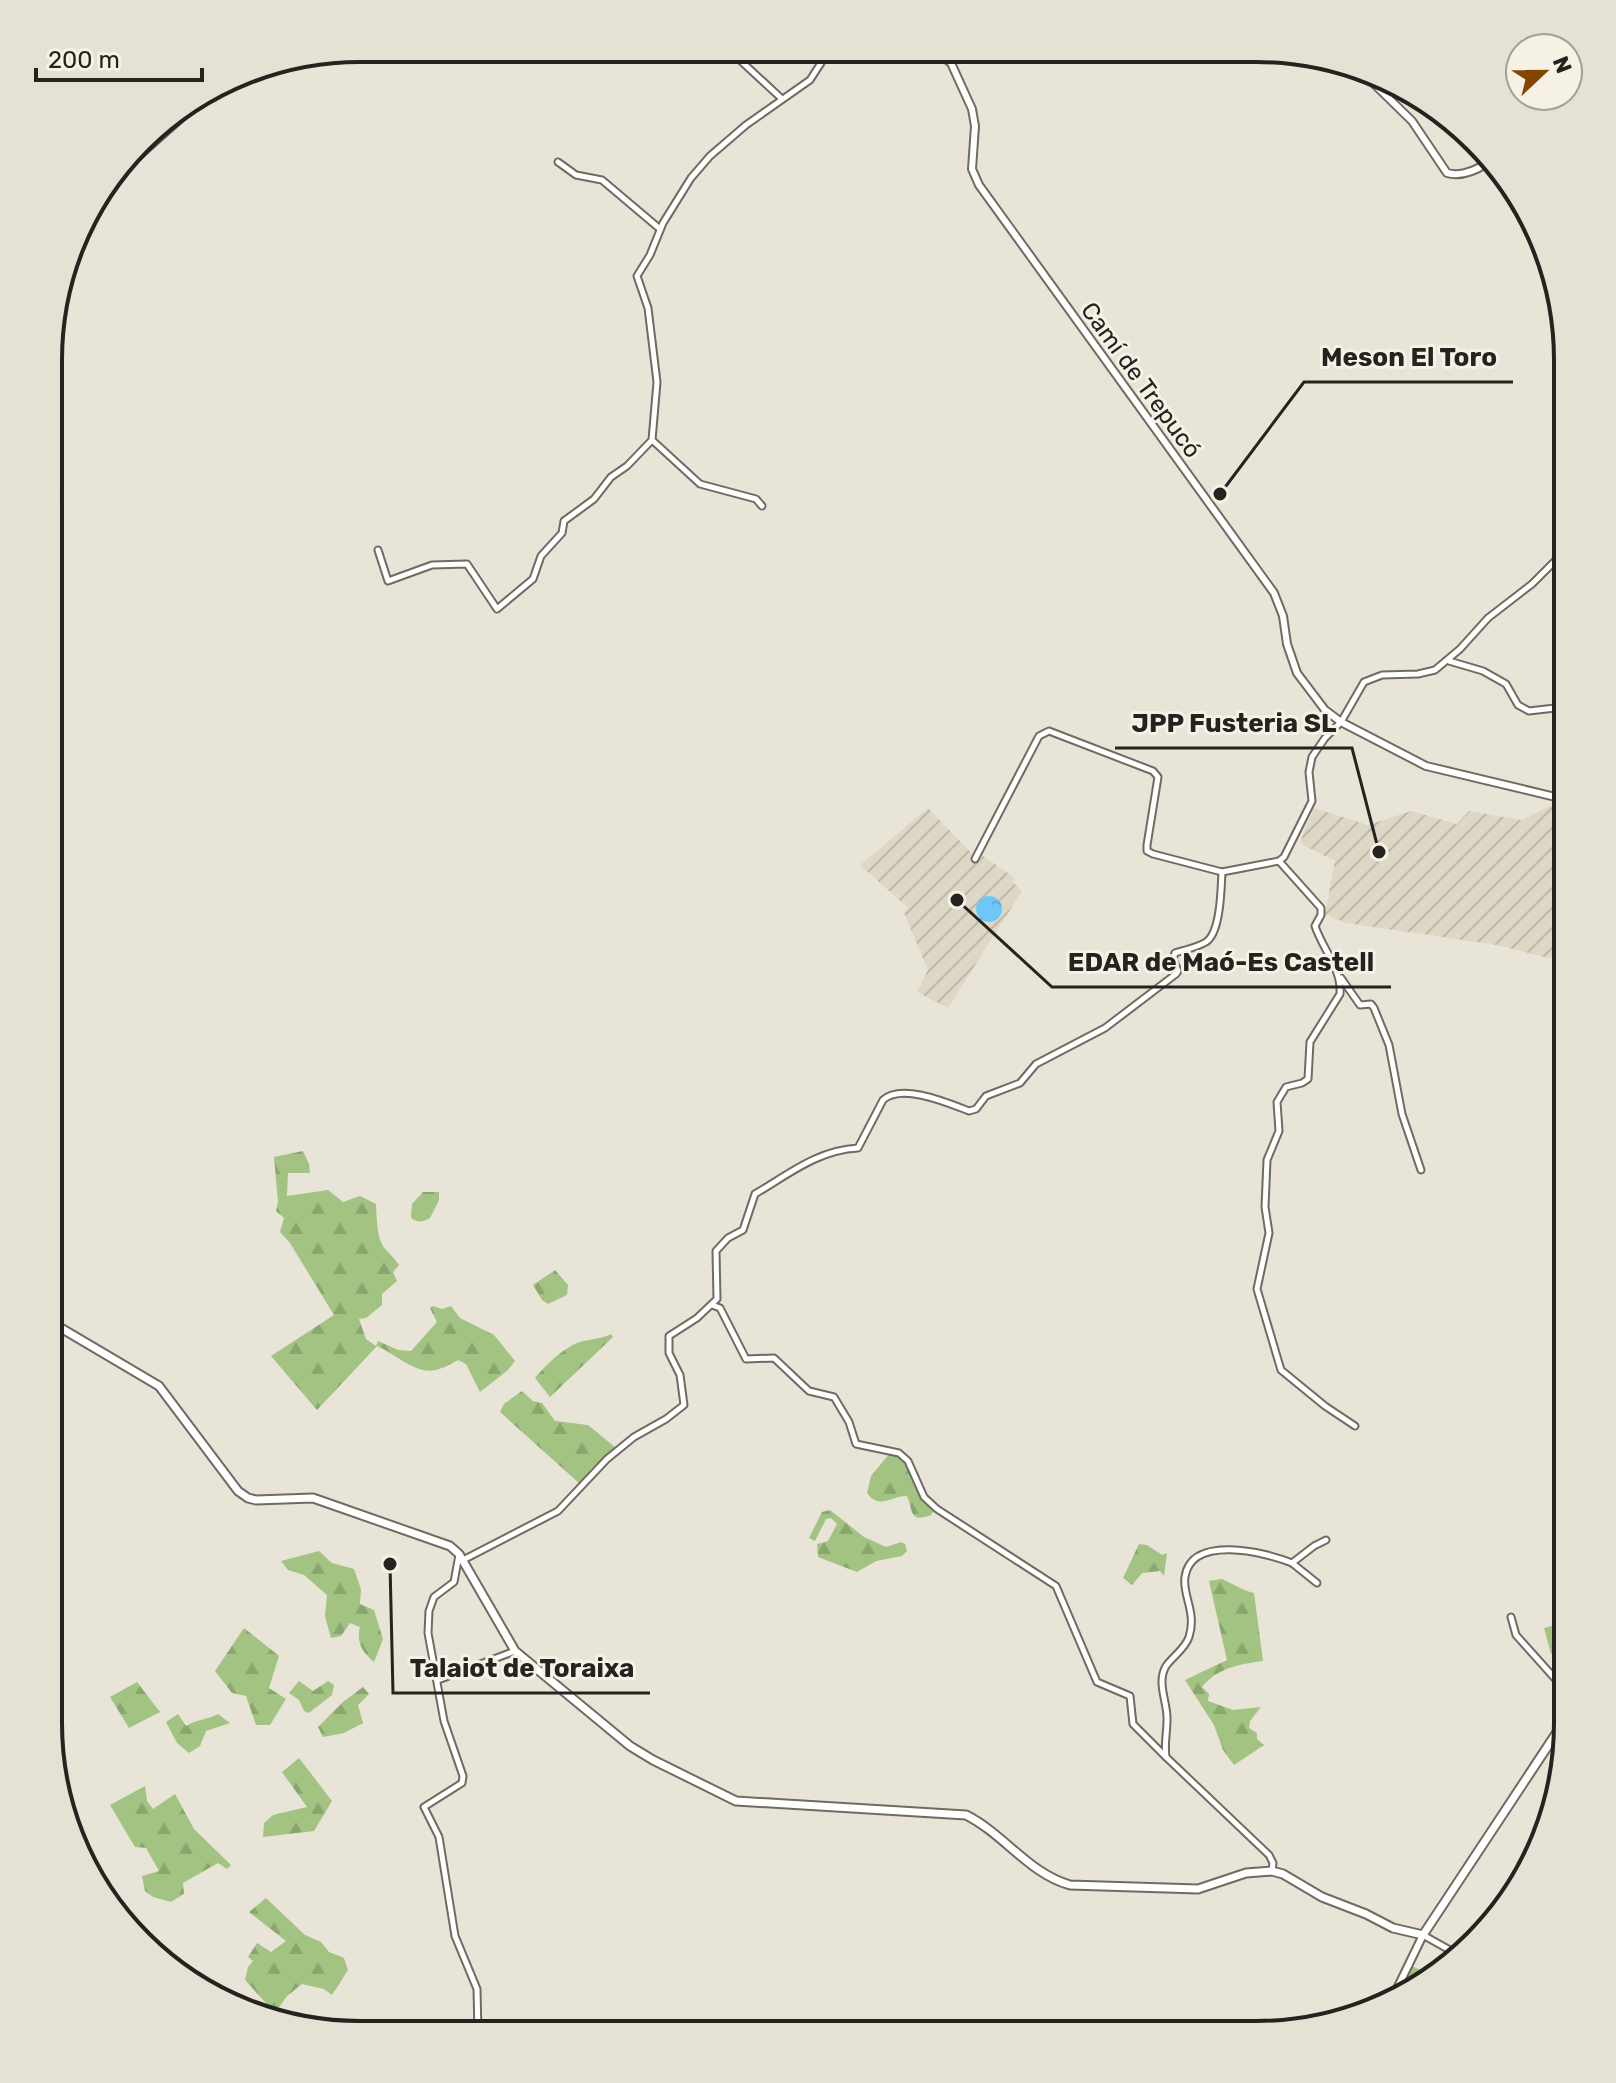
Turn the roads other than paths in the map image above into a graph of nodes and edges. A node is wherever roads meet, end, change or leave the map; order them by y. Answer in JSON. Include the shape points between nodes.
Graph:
{"nodes":[{"id":1,"x":742,"y":62,"type":"edge"},
{"id":2,"x":822,"y":62,"type":"edge"},
{"id":3,"x":950,"y":62,"type":"edge"},
{"id":4,"x":1380,"y":89,"type":"edge"},
{"id":5,"x":782,"y":99,"type":"junction"},
{"id":6,"x":558,"y":162,"type":"dead end"},
{"id":7,"x":1481,"y":166,"type":"edge"},
{"id":8,"x":660,"y":229,"type":"junction"},
{"id":9,"x":652,"y":440,"type":"junction"},
{"id":10,"x":762,"y":506,"type":"dead end"},
{"id":11,"x":378,"y":550,"type":"dead end"},
{"id":12,"x":1554,"y":562,"type":"edge"},
{"id":13,"x":1448,"y":660,"type":"junction"},
{"id":14,"x":1554,"y":708,"type":"edge"},
{"id":15,"x":1341,"y":722,"type":"junction"},
{"id":16,"x":1554,"y":797,"type":"edge"},
{"id":17,"x":975,"y":859,"type":"dead end"},
{"id":18,"x":1279,"y":861,"type":"junction"},
{"id":19,"x":1222,"y":872,"type":"junction"},
{"id":20,"x":1341,"y":977,"type":"junction"},
{"id":21,"x":1421,"y":1170,"type":"dead end"},
{"id":22,"x":712,"y":1305,"type":"junction"},
{"id":23,"x":62,"y":1329,"type":"edge"},
{"id":24,"x":1355,"y":1426,"type":"dead end"},
{"id":25,"x":1326,"y":1540,"type":"dead end"},
{"id":26,"x":461,"y":1557,"type":"junction"},
{"id":27,"x":1292,"y":1563,"type":"junction"},
{"id":28,"x":1317,"y":1583,"type":"dead end"},
{"id":29,"x":1511,"y":1617,"type":"dead end"},
{"id":30,"x":515,"y":1651,"type":"junction"},
{"id":31,"x":1554,"y":1677,"type":"edge"},
{"id":32,"x":438,"y":1680,"type":"junction"},
{"id":33,"x":1553,"y":1738,"type":"edge"},
{"id":34,"x":1166,"y":1757,"type":"junction"},
{"id":35,"x":1272,"y":1871,"type":"junction"},
{"id":36,"x":1423,"y":1935,"type":"junction"},
{"id":37,"x":1449,"y":1950,"type":"edge"},
{"id":38,"x":1399,"y":1984,"type":"edge"},
{"id":39,"x":478,"y":2021,"type":"edge"}],
"edges":[{"from":1,"to":5,"type":"street"},
{"from":2,"to":5,"type":"street","via":[[810,80]]},
{"from":3,"to":15,"type":"street","name":"Camí de Trepucó","via":[[972,109],[972,169],[979,185],[1274,593],[1297,673]]},
{"from":4,"to":7,"type":"street","via":[[1412,121],[1447,173]]},
{"from":5,"to":8,"type":"street","via":[[710,156]]},
{"from":6,"to":8,"type":"street","via":[[576,175],[602,180]]},
{"from":8,"to":9,"type":"street","via":[[637,276],[648,308],[657,382]]},
{"from":9,"to":10,"type":"street","via":[[700,484],[756,499]]},
{"from":9,"to":11,"type":"street","via":[[594,499],[564,521],[533,579],[497,609],[467,564],[432,565],[388,581]]},
{"from":12,"to":13,"type":"street"},
{"from":13,"to":14,"type":"street","via":[[1506,684],[1518,705],[1529,711]]},
{"from":13,"to":15,"type":"street","via":[[1435,670],[1364,682]]},
{"from":15,"to":16,"type":"street","name":"Camí de Trepucó","via":[[1426,766]]},
{"from":15,"to":18,"type":"street","via":[[1312,757],[1312,801]]},
{"from":17,"to":19,"type":"street","via":[[1039,736],[1049,731],[1153,771],[1159,782],[1147,851]]},
{"from":18,"to":19,"type":"street"},
{"from":18,"to":20,"type":"street","via":[[1321,908],[1315,926]]},
{"from":19,"to":22,"type":"street","via":[[1211,938],[1175,953],[1176,974],[1105,1028],[1036,1064],[1020,1083],[986,1096],[976,1109],[896,1092],[888,1095],[858,1148],[822,1154],[755,1194],[743,1230],[716,1251],[717,1299]]},
{"from":20,"to":21,"type":"street","via":[[1360,1005],[1374,1008],[1389,1045],[1402,1114]]},
{"from":20,"to":24,"type":"street","via":[[1340,994],[1310,1042],[1308,1079],[1286,1087],[1277,1102],[1279,1131],[1267,1160],[1269,1233],[1257,1289],[1281,1370]]},
{"from":22,"to":26,"type":"street","via":[[669,1336],[667,1343],[680,1375],[684,1405],[607,1459],[558,1511]]},
{"from":22,"to":34,"type":"street","via":[[720,1308],[746,1359],[774,1358],[809,1391],[834,1397],[856,1444],[899,1453],[924,1497],[937,1509],[1056,1586],[1097,1682],[1130,1696],[1133,1724]]},
{"from":23,"to":26,"type":"main road","via":[[159,1386],[248,1498],[313,1498],[440,1541]]},
{"from":25,"to":27,"type":"street"},
{"from":26,"to":30,"type":"main road"},
{"from":26,"to":32,"type":"street","via":[[454,1582],[434,1597],[429,1611]]},
{"from":27,"to":28,"type":"street"},
{"from":27,"to":34,"type":"street","via":[[1210,1550],[1193,1561],[1184,1580],[1190,1634],[1165,1668],[1162,1683],[1168,1717]]},
{"from":29,"to":31,"type":"street","via":[[1516,1635]]},
{"from":30,"to":32,"type":"street"},
{"from":30,"to":35,"type":"main road","via":[[630,1746],[736,1801],[966,1815],[1051,1880],[1070,1885],[1198,1889],[1246,1873]]},
{"from":32,"to":39,"type":"street","via":[[444,1721],[463,1776],[462,1783],[424,1807],[439,1837],[455,1936],[477,1989]]},
{"from":33,"to":36,"type":"main road"},
{"from":34,"to":35,"type":"street","via":[[1269,1855]]},
{"from":35,"to":36,"type":"main road","via":[[1393,1928]]},
{"from":36,"to":37,"type":"street"},
{"from":36,"to":38,"type":"street"}]}
